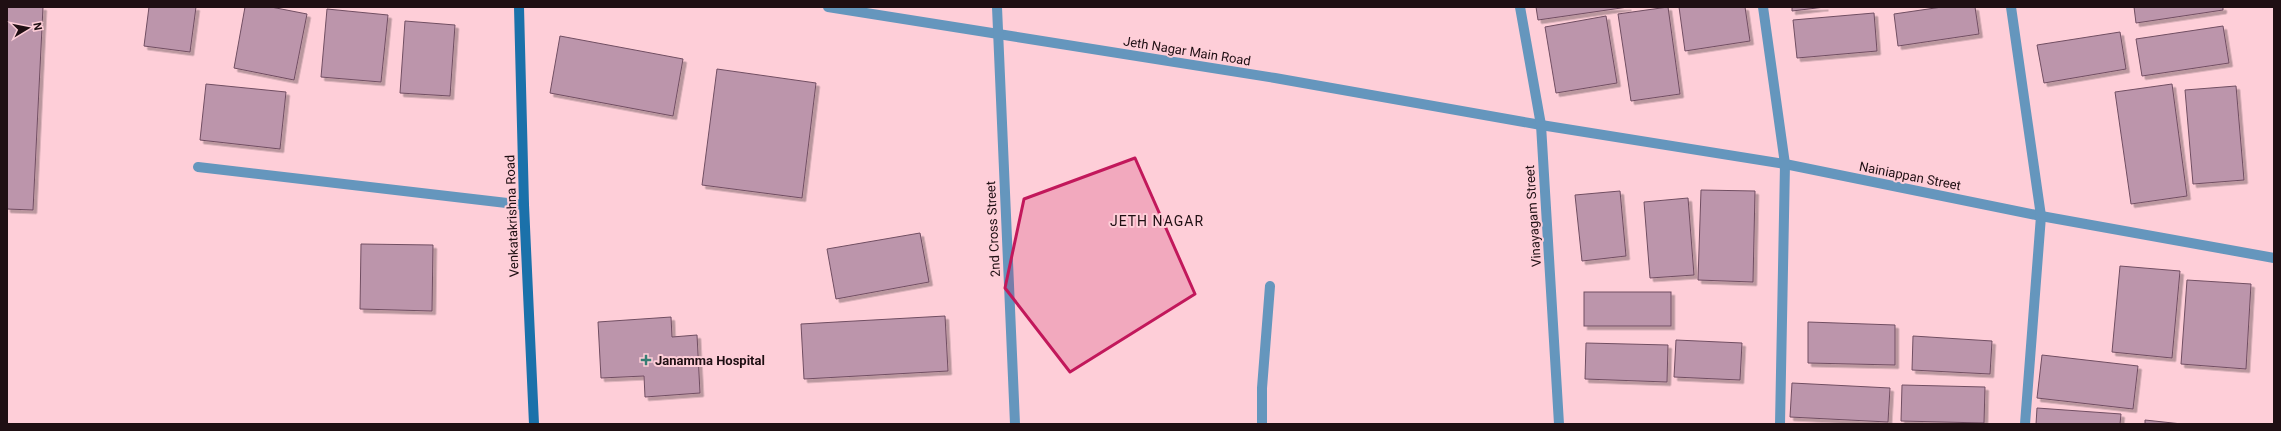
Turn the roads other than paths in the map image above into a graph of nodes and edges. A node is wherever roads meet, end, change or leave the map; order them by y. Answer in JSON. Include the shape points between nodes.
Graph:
{"nodes":[{"id":1,"x":519,"y":7,"type":"edge"},
{"id":2,"x":828,"y":7,"type":"edge"},
{"id":3,"x":997,"y":7,"type":"edge"},
{"id":4,"x":1520,"y":7,"type":"edge"},
{"id":5,"x":1763,"y":7,"type":"edge"},
{"id":6,"x":2011,"y":7,"type":"edge"},
{"id":7,"x":997,"y":34,"type":"junction"},
{"id":8,"x":1541,"y":125,"type":"junction"},
{"id":9,"x":1785,"y":164,"type":"junction"},
{"id":10,"x":198,"y":167,"type":"dead end"},
{"id":11,"x":524,"y":205,"type":"junction"},
{"id":12,"x":2041,"y":216,"type":"junction"},
{"id":13,"x":2274,"y":258,"type":"edge"},
{"id":14,"x":1270,"y":286,"type":"dead end"},
{"id":15,"x":534,"y":424,"type":"edge"},
{"id":16,"x":1015,"y":424,"type":"edge"},
{"id":17,"x":1262,"y":424,"type":"edge"},
{"id":18,"x":1560,"y":424,"type":"edge"},
{"id":19,"x":1780,"y":424,"type":"edge"},
{"id":20,"x":2025,"y":424,"type":"edge"}],
"edges":[{"from":1,"to":11,"type":"main road","name":"Venkatakrishna Road"},
{"from":2,"to":7,"type":"street","name":"Jeth Nagar Main Road"},
{"from":3,"to":7,"type":"street","name":"2nd Cross Street"},
{"from":4,"to":8,"type":"street","name":"Vinayagam Street"},
{"from":5,"to":9,"type":"street"},
{"from":6,"to":12,"type":"street"},
{"from":7,"to":8,"type":"street","name":"Jeth Nagar Main Road","via":[[1275,78]]},
{"from":7,"to":16,"type":"street","name":"2nd Cross Street"},
{"from":8,"to":9,"type":"street","name":"Nainiappan Street"},
{"from":8,"to":18,"type":"street","name":"Vinayagam Street"},
{"from":9,"to":12,"type":"street","name":"Nainiappan Street"},
{"from":9,"to":19,"type":"street"},
{"from":10,"to":11,"type":"street"},
{"from":11,"to":15,"type":"main road","name":"Venkatakrishna Road"},
{"from":12,"to":13,"type":"street","name":"Nainiappan Street"},
{"from":12,"to":20,"type":"street"},
{"from":14,"to":17,"type":"street","via":[[1262,388]]}]}
